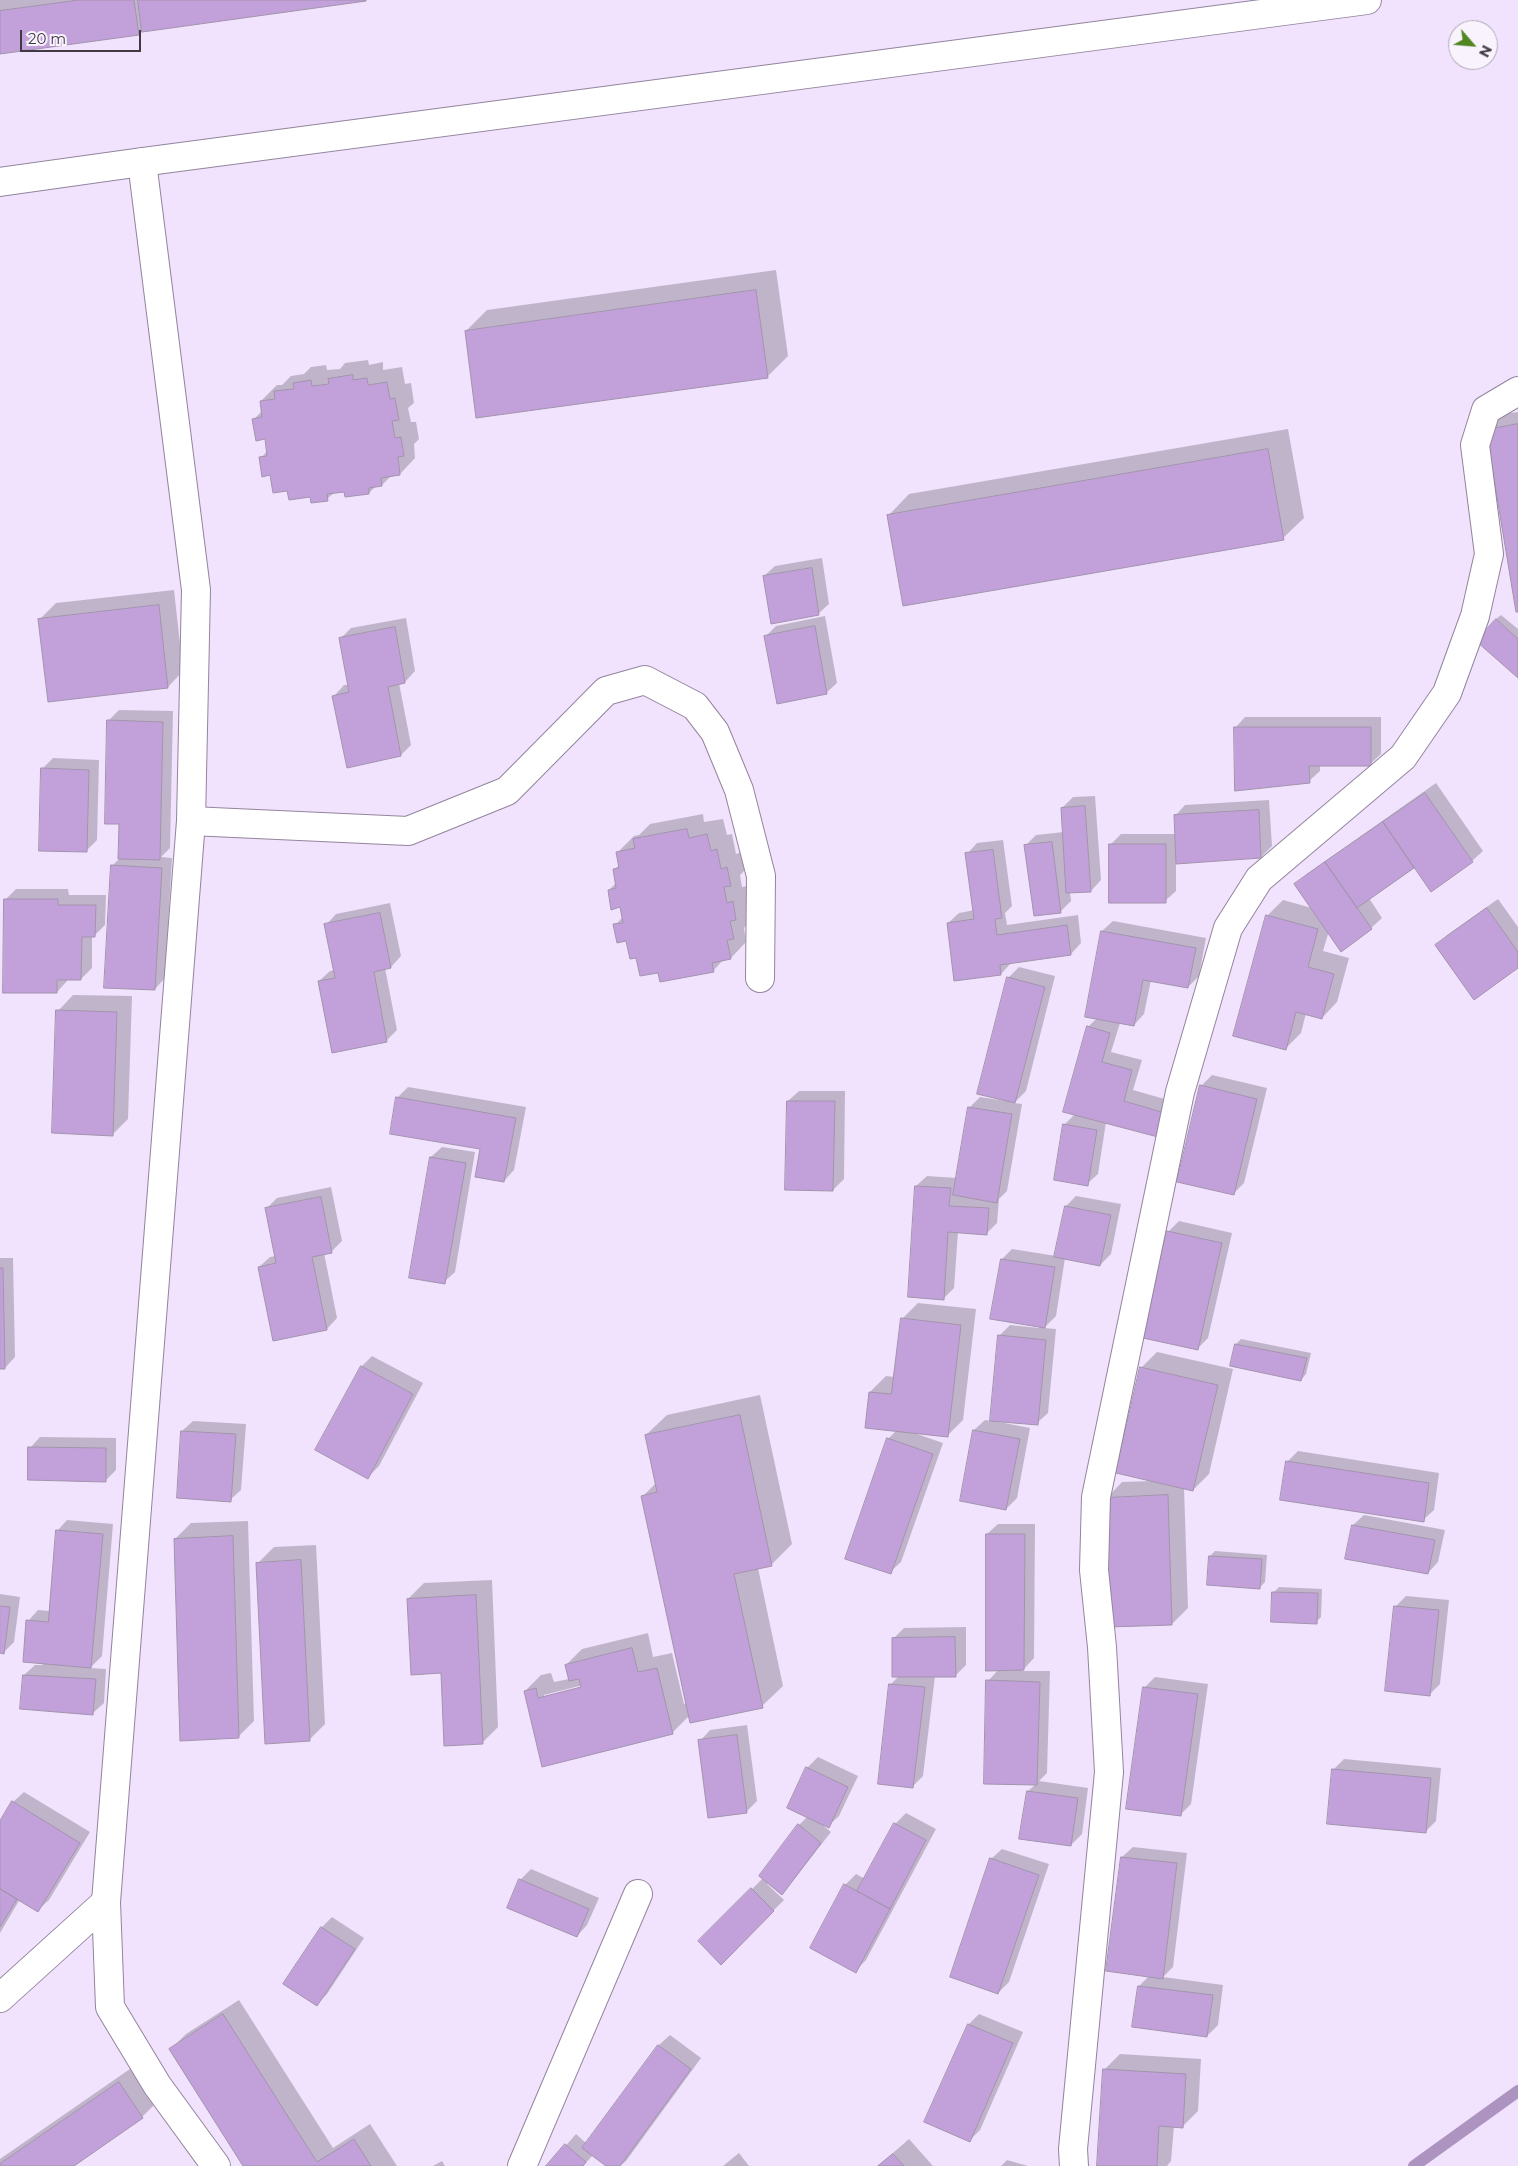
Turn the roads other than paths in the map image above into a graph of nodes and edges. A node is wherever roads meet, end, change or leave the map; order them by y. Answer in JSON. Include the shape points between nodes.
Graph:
{"nodes":[{"id":1,"x":1367,"y":0,"type":"edge"},
{"id":2,"x":142,"y":162,"type":"junction"},
{"id":3,"x":0,"y":182,"type":"edge"},
{"id":4,"x":1518,"y":391,"type":"edge"},
{"id":5,"x":191,"y":821,"type":"junction"},
{"id":6,"x":760,"y":978,"type":"dead end"},
{"id":7,"x":638,"y":1894,"type":"dead end"},
{"id":8,"x":106,"y":1902,"type":"junction"},
{"id":9,"x":0,"y":1998,"type":"edge"},
{"id":10,"x":216,"y":2166,"type":"edge"},
{"id":11,"x":522,"y":2166,"type":"edge"},
{"id":12,"x":1074,"y":2166,"type":"edge"}],
"edges":[{"from":1,"to":2,"type":"street"},
{"from":2,"to":3,"type":"street"},
{"from":2,"to":5,"type":"street","via":[[196,590]]},
{"from":4,"to":12,"type":"street","via":[[1486,410],[1475,445],[1489,554],[1475,616],[1447,694],[1403,757],[1259,878],[1228,928],[1180,1092],[1096,1497],[1094,1570],[1109,1772],[1073,2149]]},
{"from":5,"to":6,"type":"street","via":[[408,831],[507,791],[606,691],[645,680],[694,706],[714,732],[739,790],[761,876]]},
{"from":5,"to":8,"type":"street"},
{"from":7,"to":11,"type":"street"},
{"from":8,"to":9,"type":"street"},
{"from":8,"to":10,"type":"street","via":[[110,2007],[157,2085]]}]}
